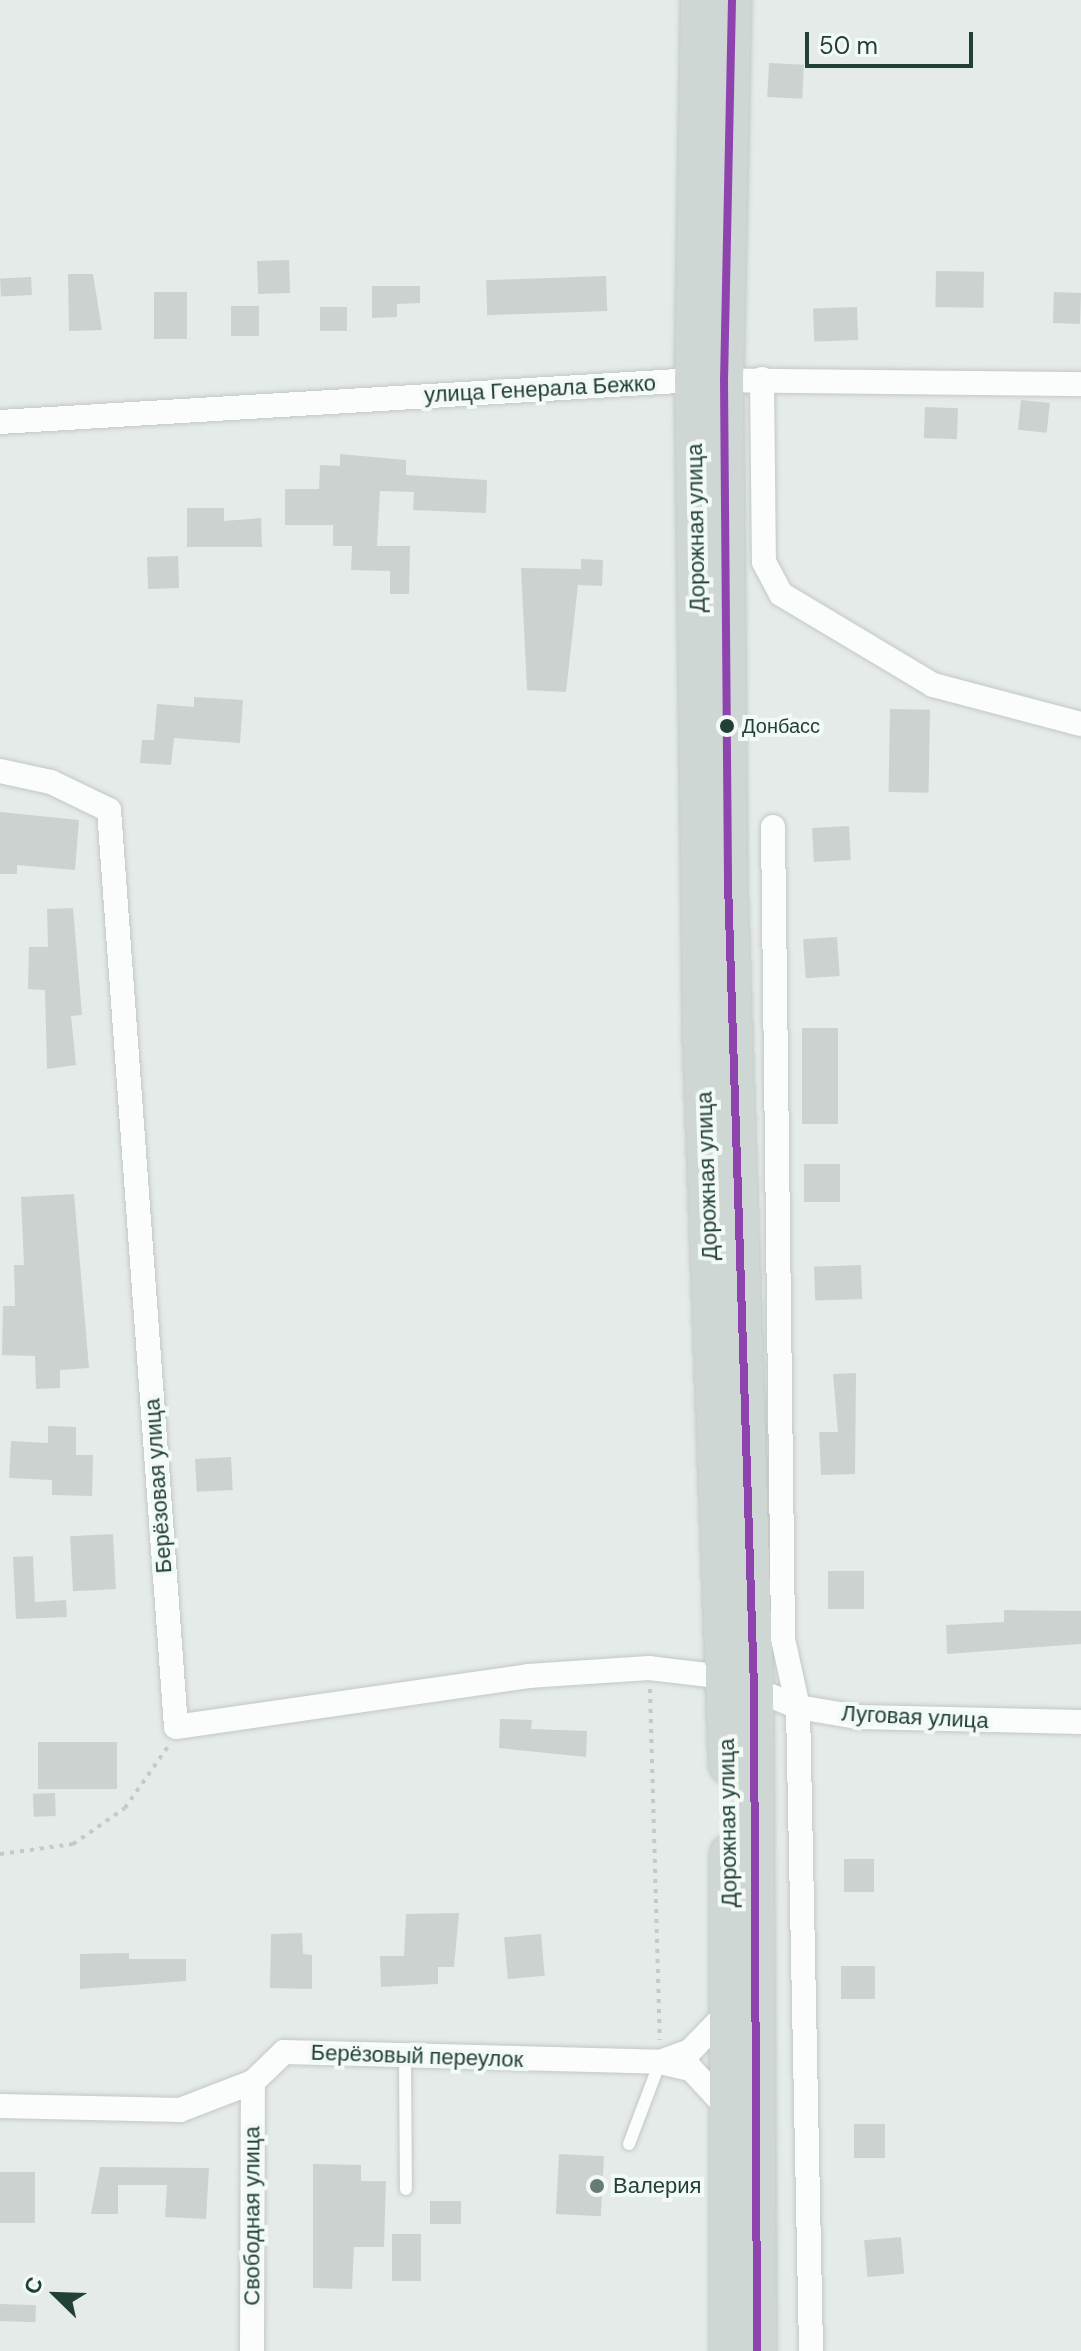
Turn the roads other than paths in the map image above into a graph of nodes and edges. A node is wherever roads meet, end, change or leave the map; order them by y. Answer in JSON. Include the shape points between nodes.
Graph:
{"nodes":[{"id":1,"x":700,"y":0,"type":"edge"},
{"id":2,"x":732,"y":0,"type":"edge"},
{"id":3,"x":762,"y":379,"type":"junction"},
{"id":4,"x":709,"y":380,"type":"junction"},
{"id":5,"x":1081,"y":384,"type":"edge"},
{"id":6,"x":0,"y":422,"type":"edge"},
{"id":7,"x":1081,"y":724,"type":"edge"},
{"id":8,"x":0,"y":771,"type":"edge"},
{"id":9,"x":773,"y":827,"type":"dead end"},
{"id":10,"x":740,"y":1683,"type":"junction"},
{"id":11,"x":798,"y":1707,"type":"junction"},
{"id":12,"x":1081,"y":1722,"type":"edge"},
{"id":13,"x":730,"y":2010,"type":"junction"},
{"id":14,"x":405,"y":2058,"type":"junction"},
{"id":15,"x":660,"y":2062,"type":"junction"},
{"id":16,"x":253,"y":2082,"type":"junction"},
{"id":17,"x":0,"y":2106,"type":"edge"},
{"id":18,"x":730,"y":2111,"type":"junction"},
{"id":19,"x":629,"y":2144,"type":"dead end"},
{"id":20,"x":406,"y":2189,"type":"dead end"},
{"id":21,"x":252,"y":2351,"type":"edge"},
{"id":22,"x":729,"y":2351,"type":"edge"},
{"id":23,"x":757,"y":2351,"type":"edge"},
{"id":24,"x":811,"y":2351,"type":"edge"}],
"edges":[{"from":1,"to":4,"type":"main road","name":"Дорожная улица"},
{"from":2,"to":4,"type":"main road","name":"Дорожная улица"},
{"from":3,"to":4,"type":"street","name":"улица Генерала Бежко"},
{"from":3,"to":5,"type":"street","name":"улица Генерала Бежко"},
{"from":3,"to":7,"type":"street","via":[[764,562],[781,594],[933,685]]},
{"from":4,"to":6,"type":"street","name":"улица Генерала Бежко"},
{"from":4,"to":10,"type":"main road","name":"Дорожная улица","via":[[728,883]]},
{"from":8,"to":10,"type":"street","name":"Берёзовая улица","via":[[51,782],[109,810],[176,1727],[528,1676],[649,1668]]},
{"from":9,"to":11,"type":"street","via":[[783,1639]]},
{"from":10,"to":11,"type":"street","name":"Луговая улица"},
{"from":10,"to":13,"type":"main road","name":"Дорожная улица"},
{"from":10,"to":23,"type":"main road","name":"Дорожная улица"},
{"from":11,"to":12,"type":"street","name":"Луговая улица","via":[[858,1717]]},
{"from":11,"to":24,"type":"street"},
{"from":13,"to":15,"type":"street","name":"Берёзовый переулок","via":[[690,2051]]},
{"from":13,"to":18,"type":"main road","name":"Дорожная улица"},
{"from":14,"to":15,"type":"street","name":"Берёзовый переулок"},
{"from":14,"to":16,"type":"street","name":"Берёзовый переулок","via":[[284,2052]]},
{"from":14,"to":20,"type":"lane"},
{"from":15,"to":18,"type":"street","name":"Берёзовый переулок","via":[[691,2069]]},
{"from":15,"to":19,"type":"lane"},
{"from":16,"to":17,"type":"street","name":"Берёзовый переулок","via":[[180,2110]]},
{"from":16,"to":21,"type":"street","name":"Свободная улица"},
{"from":18,"to":22,"type":"main road","name":"Дорожная улица"}]}
